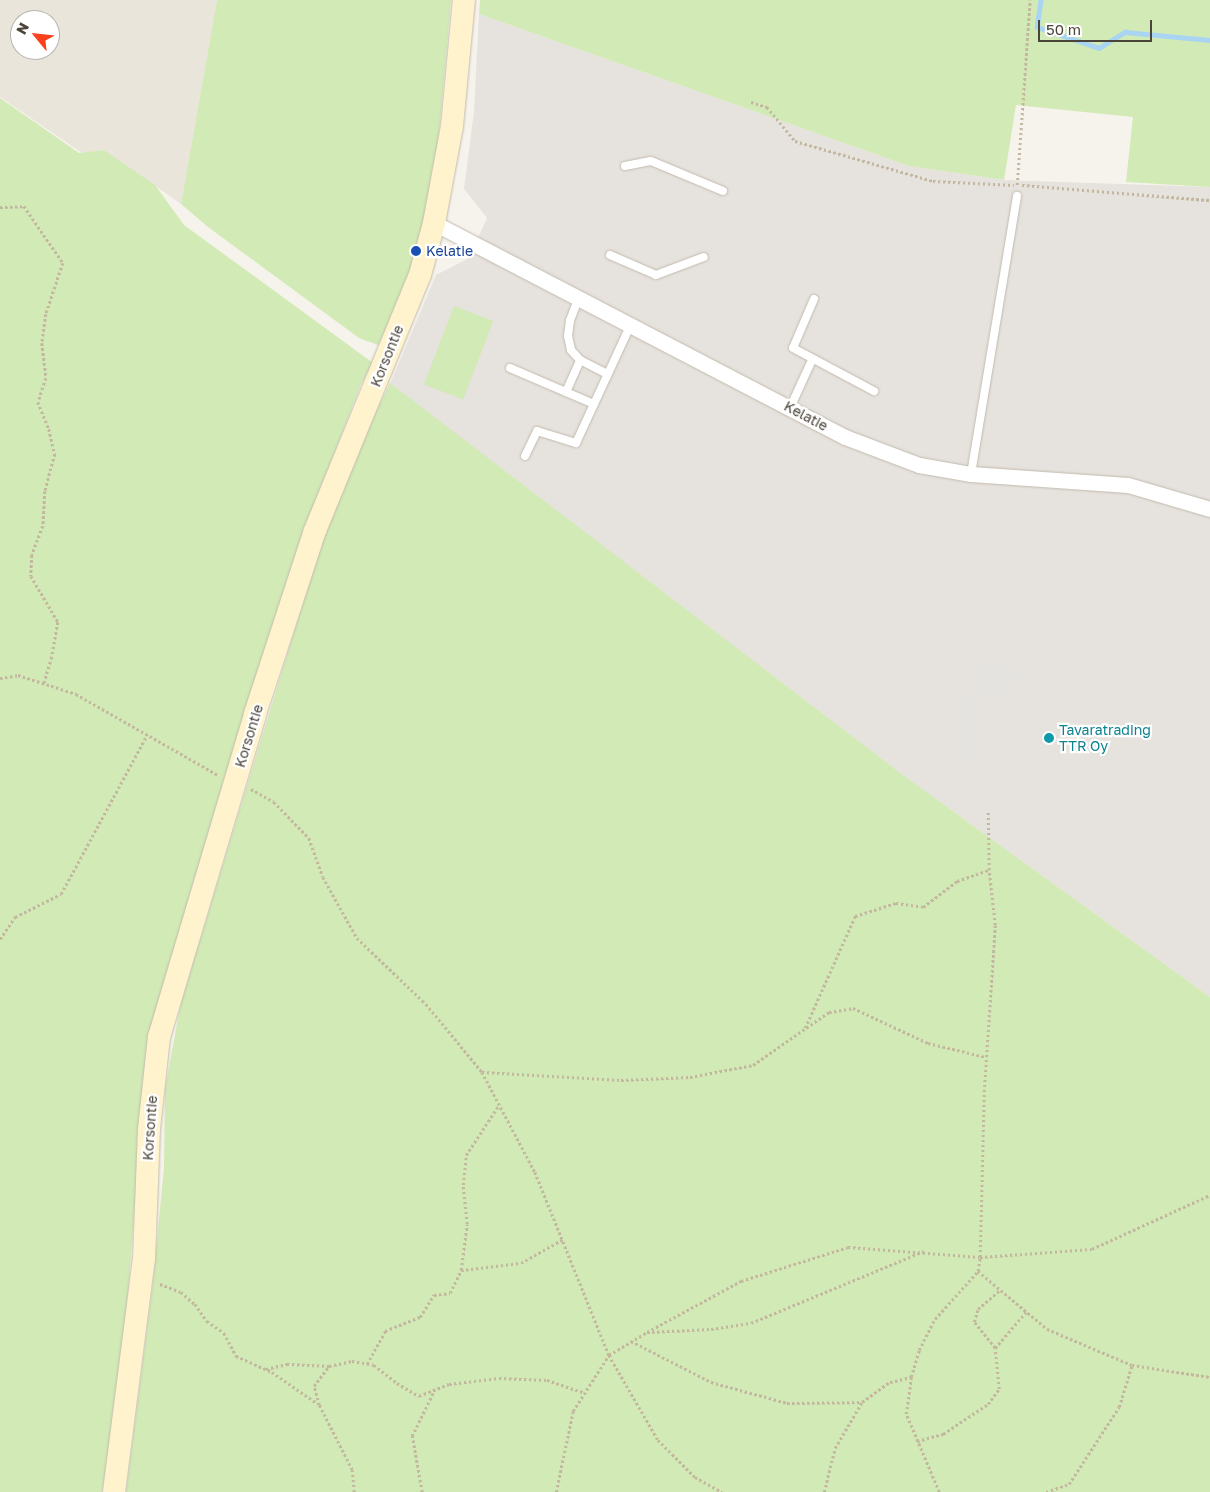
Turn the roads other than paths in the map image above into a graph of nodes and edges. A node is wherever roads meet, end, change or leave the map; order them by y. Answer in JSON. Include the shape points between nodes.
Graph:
{"nodes":[{"id":1,"x":464,"y":0,"type":"edge"},
{"id":2,"x":625,"y":166,"type":"dead end"},
{"id":3,"x":724,"y":191,"type":"dead end"},
{"id":4,"x":1017,"y":196,"type":"road end"},
{"id":5,"x":434,"y":223,"type":"junction"},
{"id":6,"x":610,"y":255,"type":"dead end"},
{"id":7,"x":704,"y":258,"type":"dead end"},
{"id":8,"x":579,"y":296,"type":"junction"},
{"id":9,"x":814,"y":299,"type":"dead end"},
{"id":10,"x":631,"y":324,"type":"junction"},
{"id":11,"x":580,"y":360,"type":"junction"},
{"id":12,"x":812,"y":360,"type":"junction"},
{"id":13,"x":510,"y":368,"type":"dead end"},
{"id":14,"x":608,"y":374,"type":"junction"},
{"id":15,"x":874,"y":391,"type":"dead end"},
{"id":16,"x":566,"y":392,"type":"junction"},
{"id":17,"x":594,"y":404,"type":"junction"},
{"id":18,"x":790,"y":408,"type":"junction"},
{"id":19,"x":525,"y":456,"type":"dead end"},
{"id":20,"x":971,"y":474,"type":"junction"},
{"id":21,"x":1210,"y":509,"type":"edge"},
{"id":22,"x":114,"y":1492,"type":"edge"}],
"edges":[{"from":1,"to":5,"type":"main road","name":"Korsontie","via":[[452,126]]},
{"from":2,"to":3,"type":"lane","via":[[651,161]]},
{"from":4,"to":20,"type":"lane"},
{"from":5,"to":8,"type":"street","name":"Kelatie"},
{"from":5,"to":22,"type":"main road","name":"Korsontie","via":[[420,275],[314,533],[159,1037],[149,1129],[144,1259]]},
{"from":6,"to":7,"type":"lane","via":[[656,274]]},
{"from":8,"to":10,"type":"street","name":"Kelatie"},
{"from":8,"to":11,"type":"lane","via":[[568,336],[571,350]]},
{"from":9,"to":12,"type":"lane","via":[[793,348]]},
{"from":10,"to":14,"type":"lane"},
{"from":10,"to":18,"type":"street","name":"Kelatie"},
{"from":11,"to":14,"type":"lane"},
{"from":11,"to":16,"type":"lane"},
{"from":12,"to":15,"type":"lane"},
{"from":12,"to":18,"type":"lane"},
{"from":13,"to":16,"type":"lane"},
{"from":14,"to":17,"type":"lane"},
{"from":16,"to":17,"type":"lane"},
{"from":17,"to":19,"type":"lane","via":[[576,443],[537,431]]},
{"from":18,"to":20,"type":"street","name":"Kelatie","via":[[854,441],[919,465]]},
{"from":20,"to":21,"type":"street","name":"Kelatie","via":[[1128,485]]}]}
